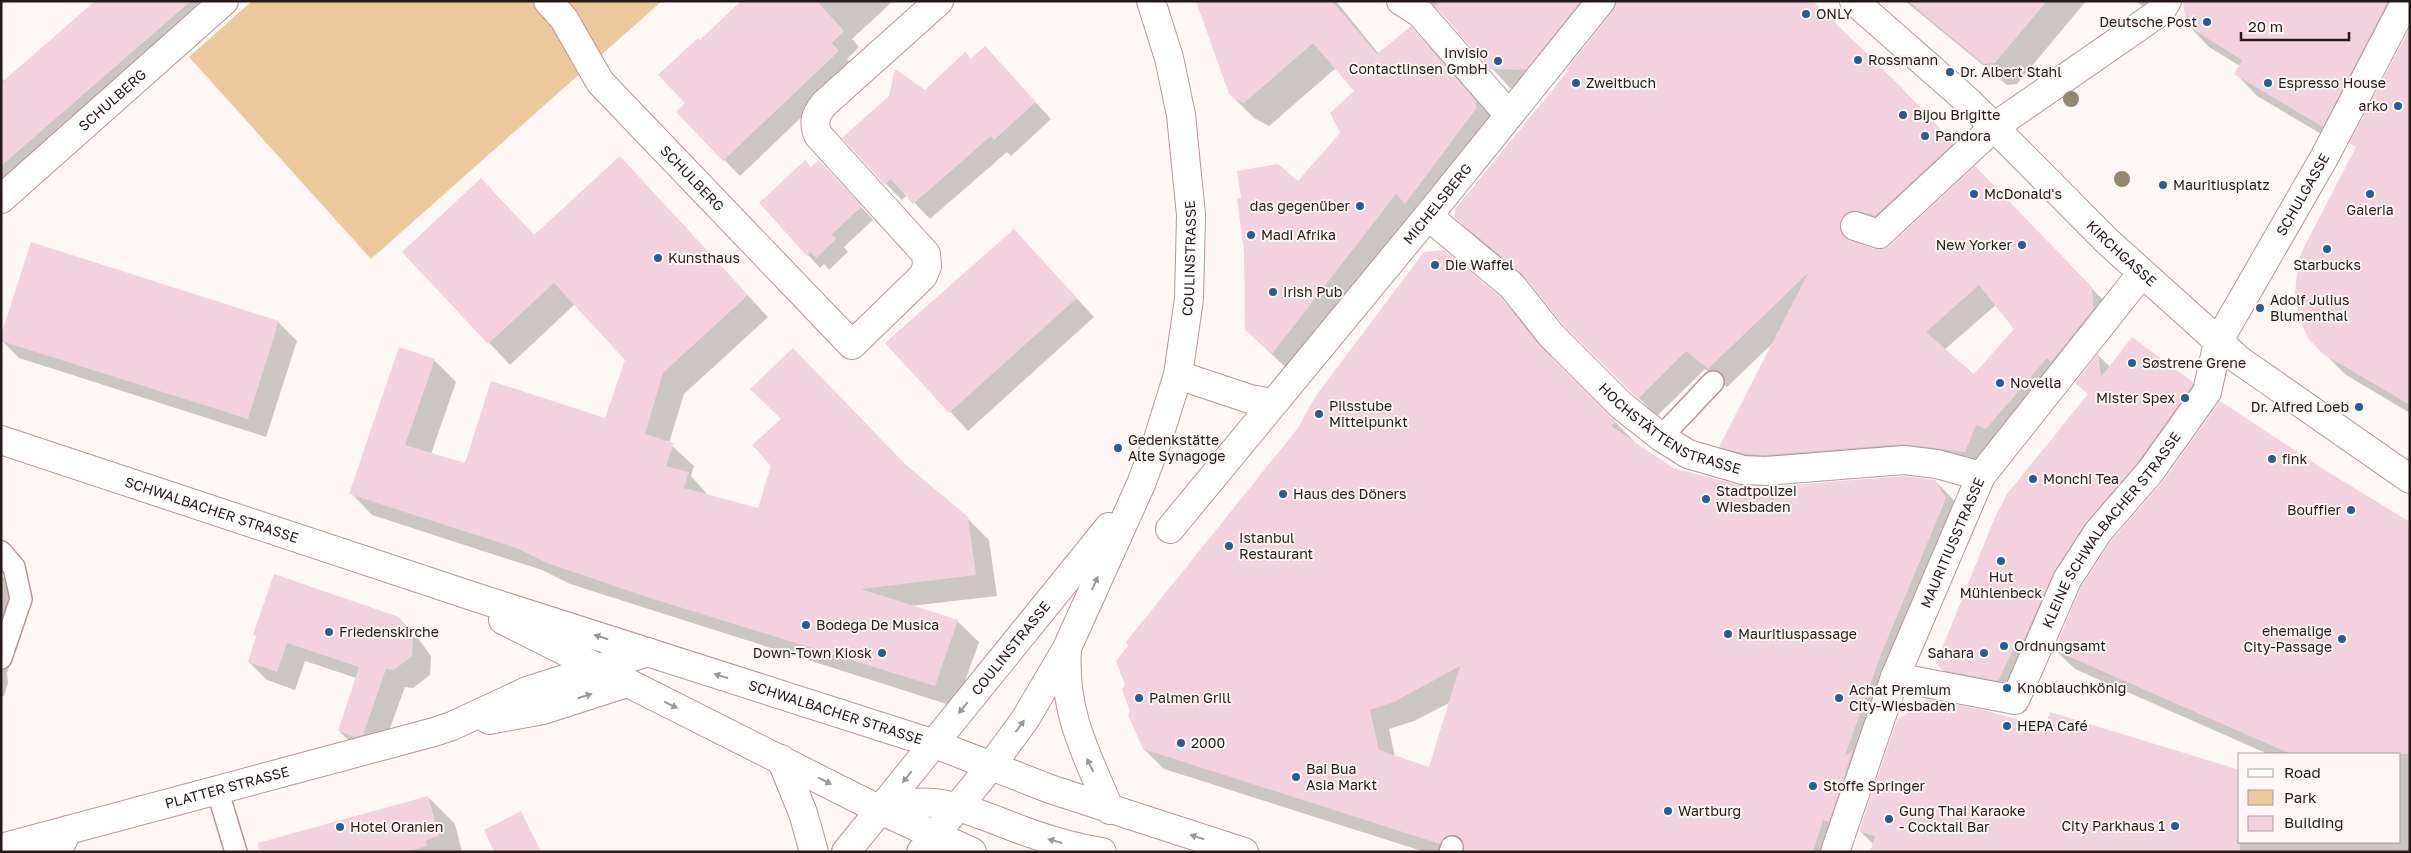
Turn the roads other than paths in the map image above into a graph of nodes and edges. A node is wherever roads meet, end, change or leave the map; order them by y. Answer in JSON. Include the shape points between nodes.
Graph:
{"nodes":[{"id":1,"x":224,"y":1,"type":"edge"},
{"id":2,"x":548,"y":1,"type":"edge"},
{"id":3,"x":939,"y":1,"type":"edge"},
{"id":4,"x":1151,"y":1,"type":"edge"},
{"id":5,"x":1401,"y":1,"type":"edge"},
{"id":6,"x":1601,"y":1,"type":"edge"},
{"id":7,"x":1854,"y":1,"type":"edge"},
{"id":8,"x":2406,"y":1,"type":"edge"},
{"id":9,"x":2164,"y":7,"type":"edge"},
{"id":10,"x":1509,"y":114,"type":"junction"},
{"id":11,"x":1994,"y":127,"type":"junction"},
{"id":12,"x":1,"y":198,"type":"edge"},
{"id":13,"x":1428,"y":216,"type":"junction"},
{"id":14,"x":1855,"y":226,"type":"dead end"},
{"id":15,"x":2142,"y":273,"type":"junction"},
{"id":16,"x":2218,"y":342,"type":"junction"},
{"id":17,"x":1178,"y":375,"type":"junction"},
{"id":18,"x":1713,"y":382,"type":"dead end"},
{"id":19,"x":2206,"y":392,"type":"joint"},
{"id":20,"x":1272,"y":404,"type":"junction"},
{"id":21,"x":1661,"y":437,"type":"junction"},
{"id":22,"x":1,"y":440,"type":"edge"},
{"id":23,"x":1981,"y":476,"type":"junction"},
{"id":24,"x":2410,"y":479,"type":"edge"},
{"id":25,"x":1141,"y":484,"type":"junction"},
{"id":26,"x":1170,"y":529,"type":"dead end"},
{"id":27,"x":1,"y":552,"type":"edge"},
{"id":28,"x":424,"y":579,"type":"junction"},
{"id":29,"x":1067,"y":648,"type":"junction"},
{"id":30,"x":648,"y":652,"type":"junction"},
{"id":31,"x":1,"y":658,"type":"edge"},
{"id":32,"x":600,"y":669,"type":"junction"},
{"id":33,"x":1895,"y":677,"type":"junction"},
{"id":34,"x":627,"y":683,"type":"junction"},
{"id":35,"x":452,"y":726,"type":"junction"},
{"id":36,"x":935,"y":744,"type":"junction"},
{"id":37,"x":781,"y":759,"type":"junction"},
{"id":38,"x":991,"y":766,"type":"junction"},
{"id":39,"x":217,"y":789,"type":"junction"},
{"id":40,"x":958,"y":806,"type":"junction"},
{"id":41,"x":880,"y":810,"type":"junction"},
{"id":42,"x":1110,"y":810,"type":"junction"},
{"id":43,"x":62,"y":841,"type":"edge"},
{"id":44,"x":928,"y":843,"type":"edge"},
{"id":45,"x":1,"y":848,"type":"edge"},
{"id":46,"x":236,"y":852,"type":"edge"},
{"id":47,"x":814,"y":852,"type":"edge"},
{"id":48,"x":846,"y":852,"type":"edge"},
{"id":49,"x":972,"y":852,"type":"edge"},
{"id":50,"x":1102,"y":852,"type":"edge"},
{"id":51,"x":1244,"y":852,"type":"edge"},
{"id":52,"x":1835,"y":852,"type":"edge"}],
"edges":[{"from":1,"to":12,"type":"street","name":"SCHULBERG"},
{"from":2,"to":3,"type":"street","name":"SCHULBERG","via":[[564,19],[600,82],[852,345],[923,276],[927,266],[926,254],[818,136],[814,125],[816,115],[824,104]]},
{"from":4,"to":17,"type":"street","name":"COULINSTRASSE","via":[[1182,115],[1190,190],[1192,257]]},
{"from":5,"to":10,"type":"street","via":[[1420,13]]},
{"from":6,"to":10,"type":"street","name":"MICHELSBERG"},
{"from":7,"to":11,"type":"street","name":"KIRCHGASSE"},
{"from":8,"to":16,"type":"street","name":"SCHULGASSE","via":[[2325,156]]},
{"from":9,"to":11,"type":"street"},
{"from":10,"to":13,"type":"street","name":"MICHELSBERG"},
{"from":11,"to":14,"type":"street","via":[[1879,234]]},
{"from":11,"to":15,"type":"street","name":"KIRCHGASSE"},
{"from":13,"to":20,"type":"street","name":"MICHELSBERG"},
{"from":13,"to":21,"type":"street","name":"HOCHSTÄTTENSTRASSE","via":[[1512,286],[1551,335],[1622,406]]},
{"from":15,"to":16,"type":"street","name":"KIRCHGASSE"},
{"from":15,"to":23,"type":"street","name":"MAURITIUSSTRASSE"},
{"from":16,"to":19,"type":"street","name":"SCHULGASSE"},
{"from":16,"to":24,"type":"street","name":"KIRCHGASSE"},
{"from":17,"to":20,"type":"street"},
{"from":17,"to":25,"type":"street","name":"COULINSTRASSE"},
{"from":18,"to":21,"type":"lane"},
{"from":19,"to":33,"type":"street","name":"KLEINE SCHWALBACHER STRASSE","via":[[2150,472],[2098,532],[2067,580],[2015,700]]},
{"from":20,"to":26,"type":"street","name":"MICHELSBERG"},
{"from":21,"to":23,"type":"street","name":"HOCHSTÄTTENSTRASSE","via":[[1688,454],[1742,470],[1766,472],[1904,460],[1937,464]]},
{"from":22,"to":28,"type":"street","name":"SCHWALBACHER STRASSE"},
{"from":23,"to":33,"type":"street","name":"MAURITIUSSTRASSE"},
{"from":29,"to":25,"type":"street","name":"COULINSTRASSE","one_way":true},
{"from":25,"to":36,"type":"street","name":"COULINSTRASSE","one_way":true,"via":[[1068,581]]},
{"from":27,"to":31,"type":"lane","via":[[14,567],[21,600]]},
{"from":30,"to":28,"type":"street","name":"SCHWALBACHER STRASSE","one_way":true},
{"from":28,"to":32,"type":"street","name":"SCHWALBACHER STRASSE"},
{"from":38,"to":29,"type":"street","name":"COULINSTRASSE","one_way":true,"via":[[1026,718]]},
{"from":42,"to":29,"type":"street","one_way":true,"via":[[1070,711]]},
{"from":30,"to":32,"type":"street","name":"PLATTER STRASSE"},
{"from":36,"to":30,"type":"street","name":"SCHWALBACHER STRASSE","one_way":true},
{"from":32,"to":34,"type":"street","name":"SCHWALBACHER STRASSE"},
{"from":32,"to":35,"type":"street","name":"PLATTER STRASSE","via":[[527,691]]},
{"from":33,"to":52,"type":"street","name":"MAURITIUSSTRASSE"},
{"from":35,"to":34,"type":"street","name":"PLATTER STRASSE","one_way":true,"via":[[543,710]]},
{"from":34,"to":37,"type":"street","name":"SCHWALBACHER STRASSE","one_way":true},
{"from":35,"to":39,"type":"street","name":"PLATTER STRASSE"},
{"from":36,"to":38,"type":"street","name":"SCHWALBACHER STRASSE"},
{"from":36,"to":41,"type":"street","name":"COULINSTRASSE","one_way":true},
{"from":37,"to":41,"type":"street","name":"SCHWALBACHER STRASSE","one_way":true},
{"from":37,"to":47,"type":"street","via":[[803,813]]},
{"from":38,"to":40,"type":"street","name":"COULINSTRASSE"},
{"from":38,"to":42,"type":"street","name":"SCHWALBACHER STRASSE"},
{"from":39,"to":43,"type":"street","name":"PLATTER STRASSE"},
{"from":39,"to":46,"type":"lane"},
{"from":40,"to":41,"type":"street","via":[[921,802]]},
{"from":40,"to":44,"type":"street","name":"COULINSTRASSE"},
{"from":50,"to":40,"type":"street","one_way":true,"via":[[1040,836]]},
{"from":41,"to":44,"type":"street","name":"SCHWALBACHER STRASSE"},
{"from":41,"to":48,"type":"street","name":"COULINSTRASSE"},
{"from":51,"to":42,"type":"street","name":"SCHWALBACHER STRASSE","one_way":true},
{"from":43,"to":45,"type":"street","name":"PLATTER STRASSE"},
{"from":44,"to":49,"type":"street","name":"SCHWALBACHER STRASSE"}]}
